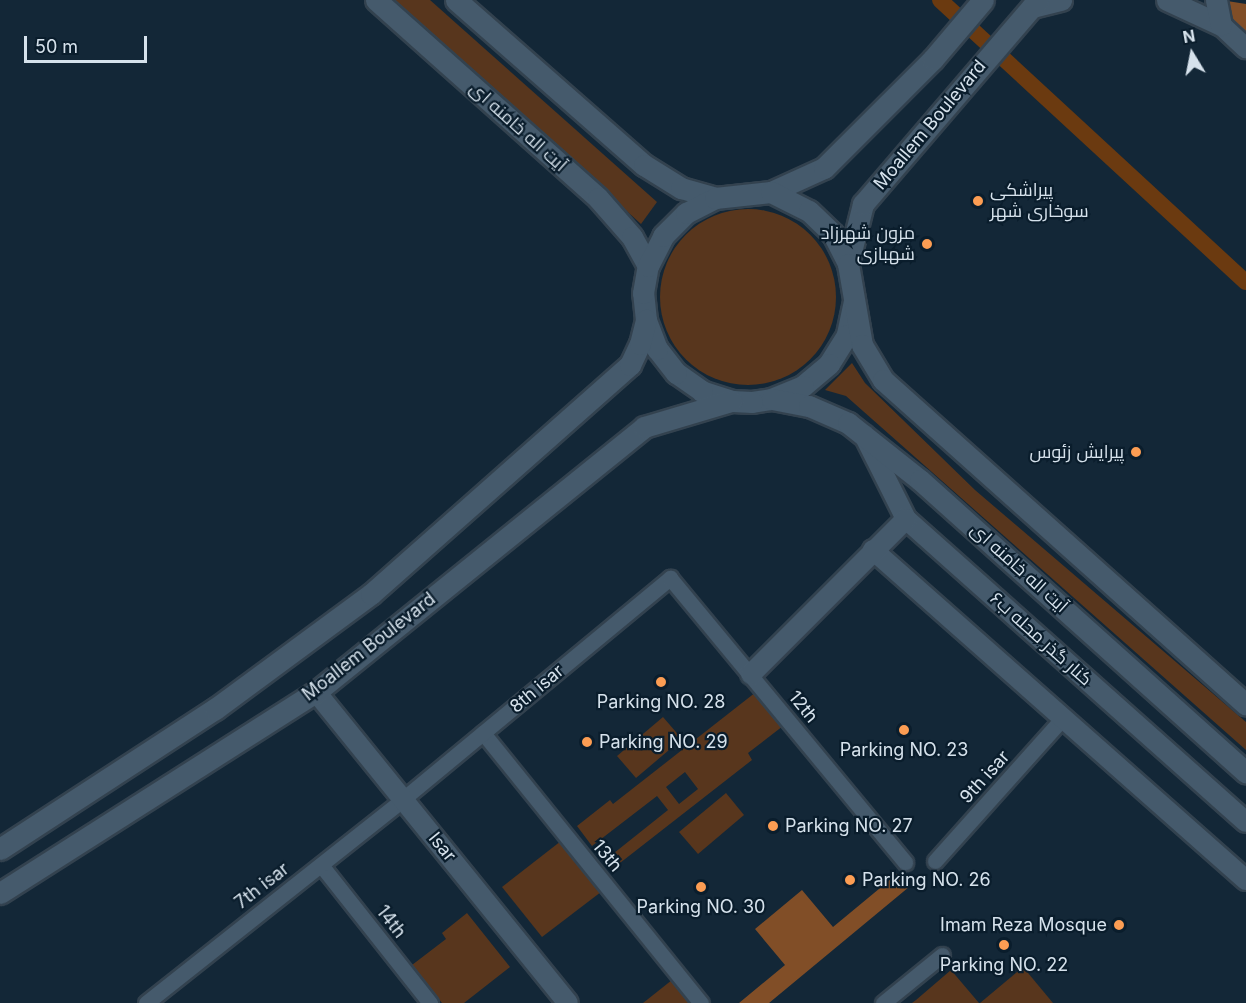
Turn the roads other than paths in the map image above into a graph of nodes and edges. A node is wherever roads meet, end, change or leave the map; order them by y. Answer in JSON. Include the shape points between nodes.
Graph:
{"nodes":[{"id":1,"x":376,"y":0,"type":"edge"},
{"id":2,"x":456,"y":0,"type":"edge"},
{"id":3,"x":1061,"y":0,"type":"edge"},
{"id":4,"x":1167,"y":0,"type":"edge"},
{"id":5,"x":1216,"y":0,"type":"edge"},
{"id":6,"x":981,"y":2,"type":"edge"},
{"id":7,"x":1035,"y":4,"type":"edge"},
{"id":8,"x":1221,"y":25,"type":"junction"},
{"id":9,"x":1246,"y":48,"type":"edge"},
{"id":10,"x":771,"y":192,"type":"junction"},
{"id":11,"x":715,"y":198,"type":"junction"},
{"id":12,"x":848,"y":264,"type":"junction"},
{"id":13,"x":648,"y":266,"type":"junction"},
{"id":14,"x":854,"y":301,"type":"junction"},
{"id":15,"x":646,"y":320,"type":"junction"},
{"id":16,"x":771,"y":399,"type":"junction"},
{"id":17,"x":732,"y":400,"type":"junction"},
{"id":18,"x":864,"y":435,"type":"junction"},
{"id":19,"x":906,"y":519,"type":"junction"},
{"id":20,"x":873,"y":550,"type":"junction"},
{"id":21,"x":670,"y":579,"type":"joint"},
{"id":22,"x":750,"y":674,"type":"junction"},
{"id":23,"x":316,"y":692,"type":"junction"},
{"id":24,"x":1246,"y":704,"type":"edge"},
{"id":25,"x":1063,"y":718,"type":"junction"},
{"id":26,"x":483,"y":733,"type":"junction"},
{"id":27,"x":1246,"y":772,"type":"edge"},
{"id":28,"x":403,"y":799,"type":"junction"},
{"id":29,"x":1246,"y":822,"type":"edge"},
{"id":30,"x":0,"y":849,"type":"edge"},
{"id":31,"x":935,"y":861,"type":"dead end"},
{"id":32,"x":905,"y":862,"type":"dead end"},
{"id":33,"x":321,"y":865,"type":"junction"},
{"id":34,"x":1246,"y":880,"type":"edge"},
{"id":35,"x":0,"y":893,"type":"edge"},
{"id":36,"x":942,"y":955,"type":"dead end"},
{"id":37,"x":146,"y":1003,"type":"edge"},
{"id":38,"x":430,"y":1003,"type":"edge"},
{"id":39,"x":568,"y":1003,"type":"edge"},
{"id":40,"x":701,"y":1003,"type":"edge"},
{"id":41,"x":883,"y":1003,"type":"edge"}],
"edges":[{"from":1,"to":13,"type":"main road","name":"آیت اله خامنه ای","via":[[598,198],[632,237]]},
{"from":2,"to":11,"type":"main road","via":[[644,165],[681,188]]},
{"from":3,"to":7,"type":"main road"},
{"from":4,"to":8,"type":"main road"},
{"from":5,"to":8,"type":"main road"},
{"from":6,"to":10,"type":"main road","via":[[933,59],[825,168]]},
{"from":7,"to":12,"type":"main road","name":"Moallem Boulevard","via":[[862,204]]},
{"from":8,"to":9,"type":"street"},
{"from":10,"to":11,"type":"main road"},
{"from":10,"to":12,"type":"main road","via":[[809,211],[833,234]]},
{"from":11,"to":13,"type":"main road","via":[[686,213],[663,237]]},
{"from":12,"to":14,"type":"main road"},
{"from":13,"to":15,"type":"main road","via":[[643,293]]},
{"from":14,"to":16,"type":"main road","via":[[846,335],[829,364],[803,386]]},
{"from":14,"to":24,"type":"main road","via":[[862,345],[883,380]]},
{"from":15,"to":17,"type":"main road","via":[[657,349],[676,373],[702,391]]},
{"from":15,"to":30,"type":"main road","via":[[630,365],[371,594],[215,709]]},
{"from":16,"to":17,"type":"main road"},
{"from":16,"to":18,"type":"main road","name":"آیت اله خامنه ای","via":[[809,406],[848,423]]},
{"from":17,"to":23,"type":"main road","name":"Moallem Boulevard","via":[[644,427]]},
{"from":18,"to":19,"type":"street","name":"کنار گذر محله ب۶"},
{"from":18,"to":27,"type":"main road","name":"آیت اله خامنه ای","via":[[929,488]]},
{"from":19,"to":20,"type":"street"},
{"from":19,"to":29,"type":"street","name":"کنار گذر محله ب۶"},
{"from":20,"to":22,"type":"street"},
{"from":20,"to":25,"type":"street"},
{"from":21,"to":22,"type":"street","name":"12th"},
{"from":21,"to":26,"type":"street","name":"8th isar"},
{"from":22,"to":32,"type":"street","name":"12th"},
{"from":23,"to":28,"type":"street","name":"Isar"},
{"from":23,"to":35,"type":"main road","name":"Moallem Boulevard"},
{"from":25,"to":31,"type":"street","name":"9th isar"},
{"from":25,"to":34,"type":"street"},
{"from":26,"to":28,"type":"street","name":"8th isar"},
{"from":26,"to":40,"type":"street","name":"13th"},
{"from":28,"to":33,"type":"street","name":"7th isar"},
{"from":28,"to":39,"type":"street","name":"Isar"},
{"from":33,"to":37,"type":"street","name":"7th isar"},
{"from":33,"to":38,"type":"street","name":"14th"},
{"from":36,"to":41,"type":"street"}]}
